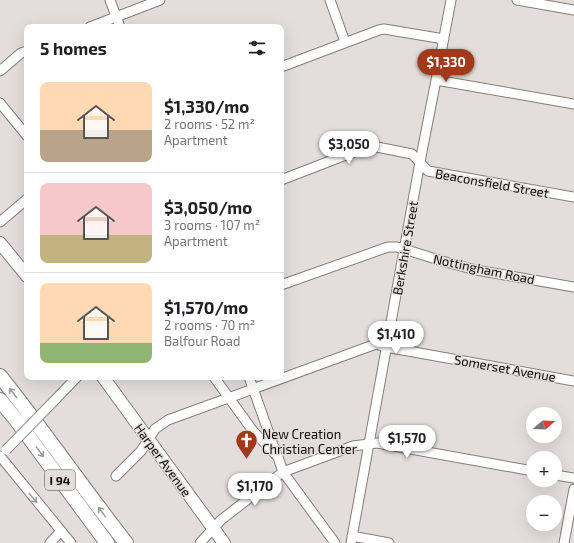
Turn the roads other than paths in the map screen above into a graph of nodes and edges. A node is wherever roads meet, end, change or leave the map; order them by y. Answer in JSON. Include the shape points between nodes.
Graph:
{"nodes":[{"id":1,"x":110,"y":0,"type":"edge"},
{"id":2,"x":160,"y":0,"type":"edge"},
{"id":3,"x":330,"y":0,"type":"edge"},
{"id":4,"x":450,"y":0,"type":"edge"},
{"id":5,"x":517,"y":0,"type":"edge"},
{"id":6,"x":574,"y":10,"type":"edge"},
{"id":7,"x":116,"y":17,"type":"junction"},
{"id":8,"x":98,"y":24,"type":"edge"},
{"id":9,"x":119,"y":24,"type":"edge"},
{"id":10,"x":444,"y":39,"type":"junction"},
{"id":11,"x":346,"y":42,"type":"junction"},
{"id":12,"x":24,"y":52,"type":"edge"},
{"id":13,"x":284,"y":66,"type":"edge"},
{"id":14,"x":0,"y":71,"type":"edge"},
{"id":15,"x":436,"y":80,"type":"junction"},
{"id":16,"x":0,"y":103,"type":"edge"},
{"id":17,"x":574,"y":104,"type":"edge"},
{"id":18,"x":24,"y":132,"type":"edge"},
{"id":19,"x":420,"y":162,"type":"junction"},
{"id":20,"x":284,"y":179,"type":"edge"},
{"id":21,"x":574,"y":197,"type":"edge"},
{"id":22,"x":24,"y":202,"type":"edge"},
{"id":23,"x":0,"y":222,"type":"edge"},
{"id":24,"x":0,"y":243,"type":"edge"},
{"id":25,"x":404,"y":249,"type":"junction"},
{"id":26,"x":24,"y":272,"type":"edge"},
{"id":27,"x":284,"y":284,"type":"edge"},
{"id":28,"x":574,"y":287,"type":"edge"},
{"id":29,"x":386,"y":347,"type":"junction"},
{"id":30,"x":0,"y":376,"type":"edge"},
{"id":31,"x":284,"y":378,"type":"edge"},
{"id":32,"x":74,"y":380,"type":"edge"},
{"id":33,"x":105,"y":380,"type":"edge"},
{"id":34,"x":216,"y":380,"type":"edge"},
{"id":35,"x":250,"y":380,"type":"edge"},
{"id":36,"x":278,"y":380,"type":"edge"},
{"id":37,"x":574,"y":381,"type":"edge"},
{"id":38,"x":253,"y":389,"type":"junction"},
{"id":39,"x":229,"y":398,"type":"junction"},
{"id":40,"x":0,"y":400,"type":"edge"},
{"id":41,"x":148,"y":439,"type":"junction"},
{"id":42,"x":369,"y":443,"type":"junction"},
{"id":43,"x":2,"y":454,"type":"edge"},
{"id":44,"x":278,"y":457,"type":"junction"},
{"id":45,"x":526,"y":470,"type":"edge"},
{"id":46,"x":283,"y":472,"type":"junction"},
{"id":47,"x":116,"y":476,"type":"dead end"},
{"id":48,"x":562,"y":476,"type":"edge"},
{"id":49,"x":574,"y":478,"type":"edge"},
{"id":50,"x":574,"y":489,"type":"edge"},
{"id":51,"x":214,"y":529,"type":"junction"},
{"id":52,"x":61,"y":532,"type":"junction"},
{"id":53,"x":351,"y":540,"type":"edge"},
{"id":54,"x":50,"y":543,"type":"edge"},
{"id":55,"x":71,"y":543,"type":"edge"},
{"id":56,"x":107,"y":543,"type":"edge"},
{"id":57,"x":126,"y":543,"type":"edge"},
{"id":58,"x":200,"y":543,"type":"edge"},
{"id":59,"x":224,"y":543,"type":"edge"},
{"id":60,"x":335,"y":543,"type":"edge"},
{"id":61,"x":389,"y":543,"type":"edge"},
{"id":62,"x":564,"y":543,"type":"edge"}],
"edges":[{"from":1,"to":7,"type":"street"},
{"from":2,"to":7,"type":"street"},
{"from":3,"to":11,"type":"street"},
{"from":4,"to":10,"type":"street","name":"Berkshire Street"},
{"from":5,"to":6,"type":"street"},
{"from":7,"to":8,"type":"street"},
{"from":7,"to":9,"type":"street"},
{"from":10,"to":11,"type":"street","via":[[384,29]]},
{"from":10,"to":15,"type":"street","name":"Berkshire Street"},
{"from":11,"to":13,"type":"street"},
{"from":12,"to":14,"type":"street"},
{"from":15,"to":17,"type":"street"},
{"from":15,"to":19,"type":"street","name":"Berkshire Street"},
{"from":16,"to":18,"type":"street"},
{"from":19,"to":20,"type":"street","name":"Beaconsfield Street","via":[[412,154],[369,146]]},
{"from":19,"to":21,"type":"street","name":"Beaconsfield Street","via":[[428,171]]},
{"from":19,"to":25,"type":"street","name":"Berkshire Street"},
{"from":22,"to":23,"type":"street"},
{"from":24,"to":26,"type":"main road"},
{"from":25,"to":27,"type":"street","name":"Nottingham Road","via":[[388,247]]},
{"from":25,"to":28,"type":"street","name":"Nottingham Road","via":[[476,270]]},
{"from":25,"to":29,"type":"street","name":"Berkshire Street"},
{"from":29,"to":31,"type":"street","name":"Somerset Avenue","via":[[376,344]]},
{"from":29,"to":37,"type":"street","name":"Somerset Avenue"},
{"from":29,"to":42,"type":"street","name":"Berkshire Street"},
{"from":57,"to":30,"type":"highway","number":"I 94","one_way":true},
{"from":32,"to":43,"type":"street","bridge":true},
{"from":33,"to":41,"type":"main road","name":"Harper Avenue"},
{"from":34,"to":39,"type":"street"},
{"from":35,"to":38,"type":"street"},
{"from":36,"to":38,"type":"street","name":"Somerset Avenue"},
{"from":38,"to":39,"type":"street","name":"Somerset Avenue"},
{"from":38,"to":44,"type":"street"},
{"from":39,"to":41,"type":"street","name":"Somerset Avenue","via":[[168,420],[155,429]]},
{"from":39,"to":44,"type":"street","via":[[253,431]]},
{"from":40,"to":56,"type":"highway","number":"I 94","one_way":true},
{"from":41,"to":47,"type":"street","name":"Somerset Avenue","via":[[141,451]]},
{"from":41,"to":51,"type":"main road","name":"Harper Avenue"},
{"from":42,"to":45,"type":"street"},
{"from":42,"to":46,"type":"street","via":[[353,446]]},
{"from":42,"to":53,"type":"street","name":"Berkshire Street"},
{"from":43,"to":52,"type":"street","one_way":true},
{"from":44,"to":46,"type":"street"},
{"from":46,"to":51,"type":"street","via":[[221,520]]},
{"from":46,"to":60,"type":"street"},
{"from":48,"to":49,"type":"street"},
{"from":50,"to":62,"type":"street"},
{"from":51,"to":58,"type":"street"},
{"from":51,"to":59,"type":"main road","name":"Harper Avenue"},
{"from":52,"to":54,"type":"street"},
{"from":52,"to":55,"type":"street"},
{"from":53,"to":61,"type":"street"}]}
